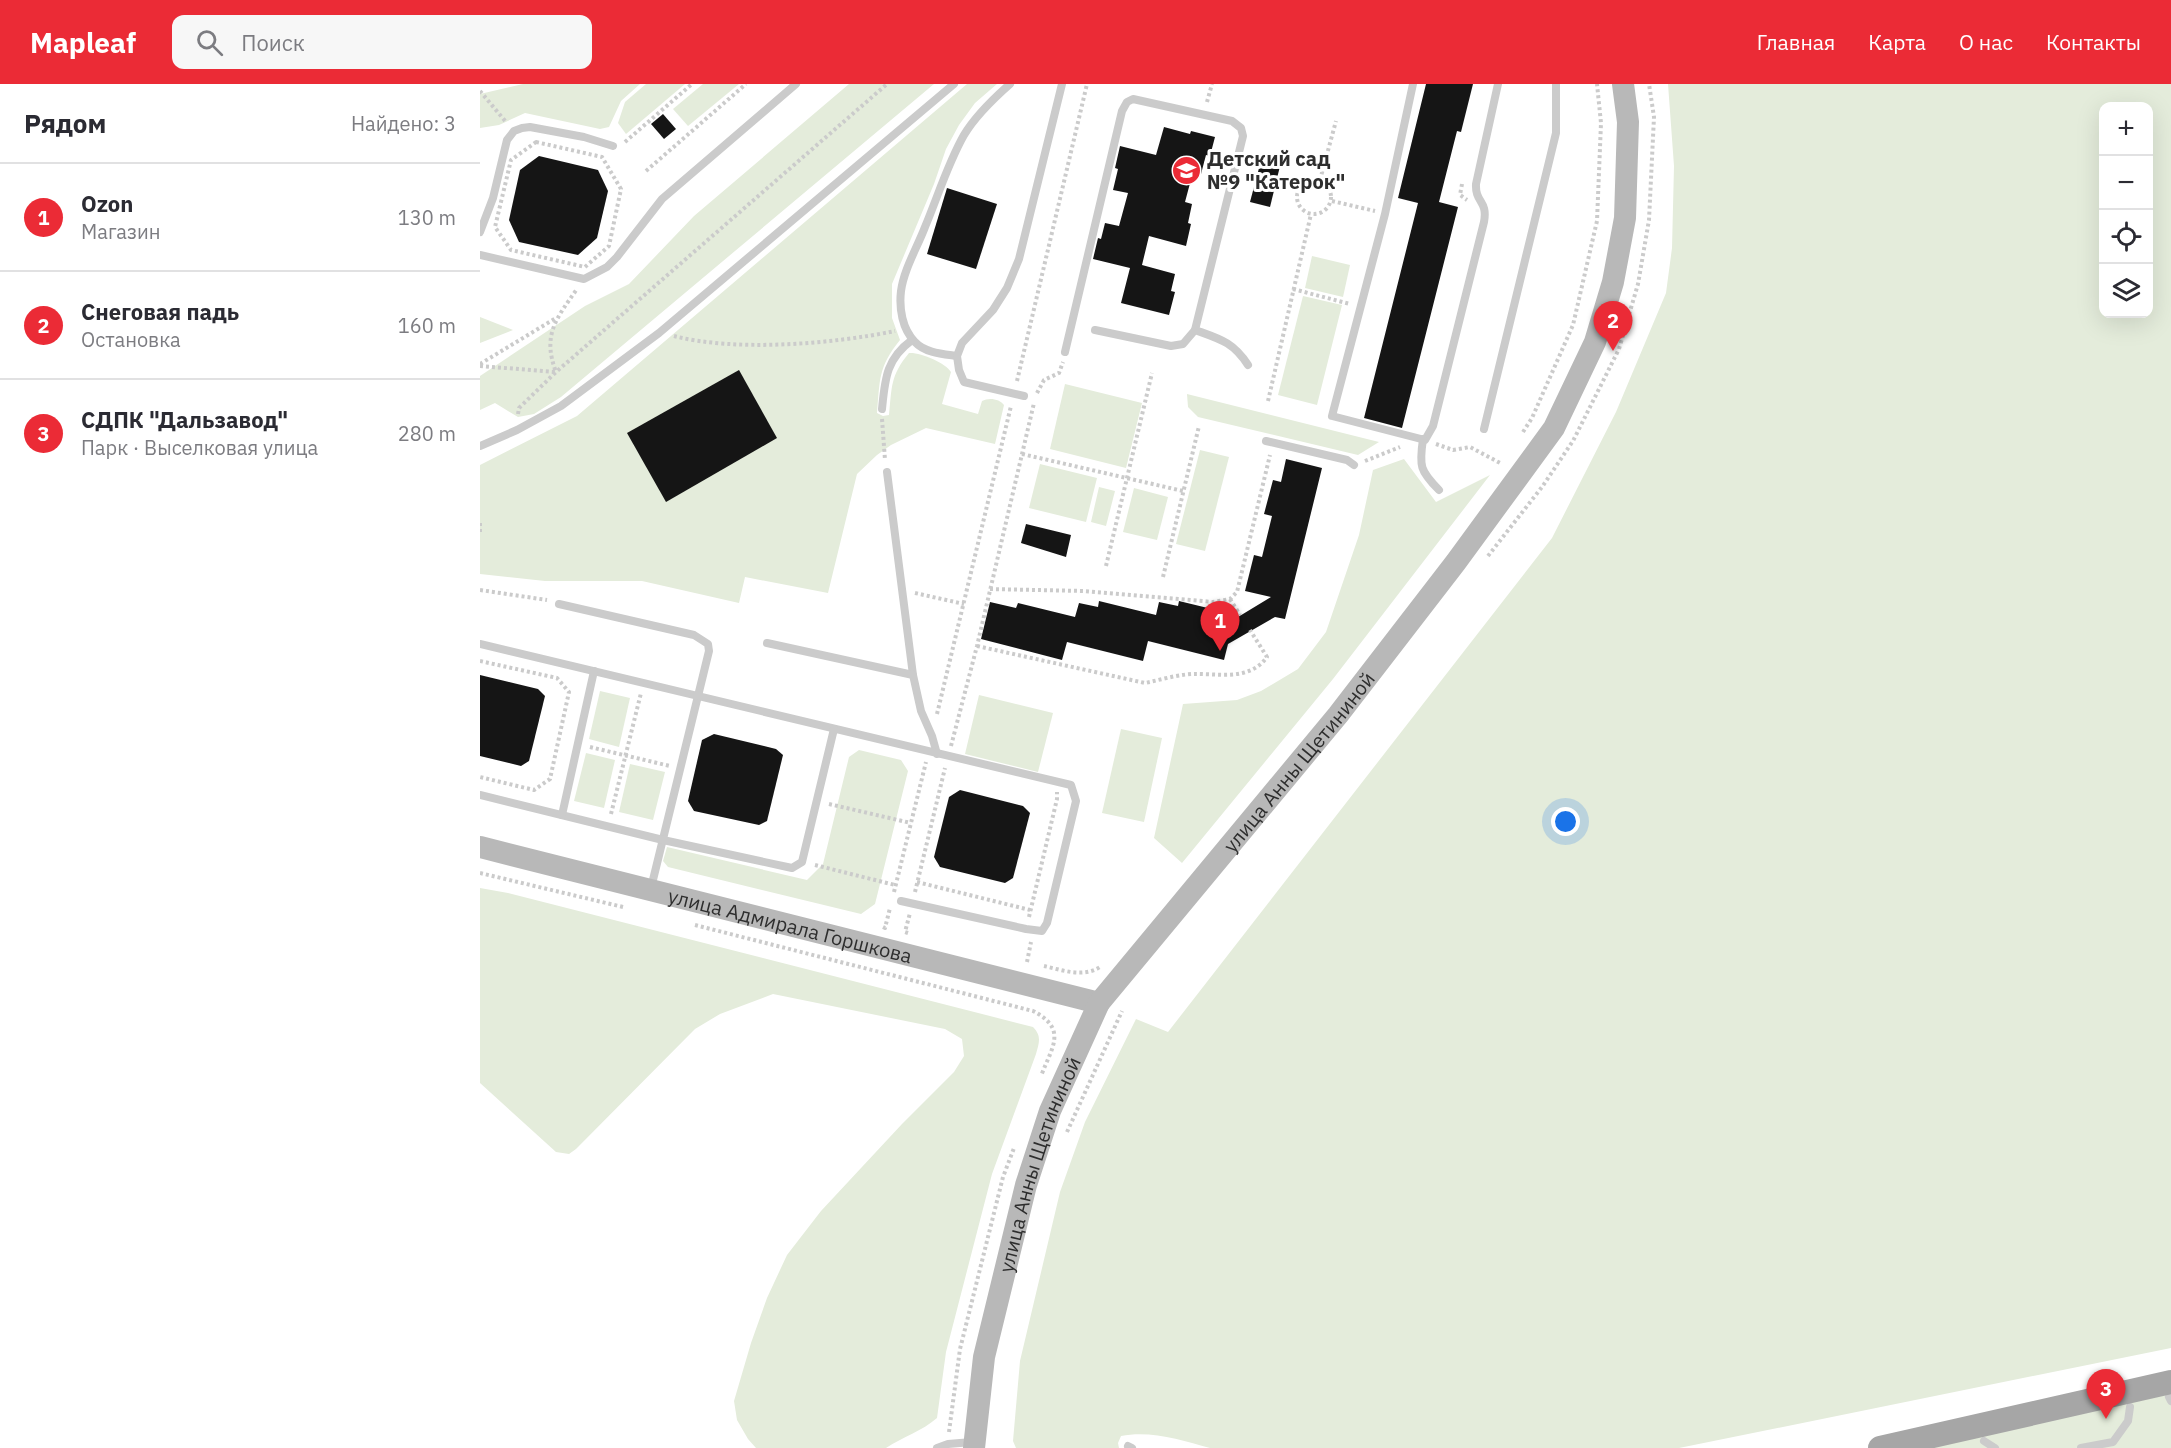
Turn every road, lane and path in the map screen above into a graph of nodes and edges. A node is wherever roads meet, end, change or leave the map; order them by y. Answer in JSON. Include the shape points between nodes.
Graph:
{"nodes":[{"id":1,"x":692,"y":84,"type":"edge"},
{"id":2,"x":747,"y":84,"type":"edge"},
{"id":3,"x":796,"y":84,"type":"edge"},
{"id":4,"x":888,"y":84,"type":"edge"},
{"id":5,"x":954,"y":84,"type":"edge"},
{"id":6,"x":1010,"y":84,"type":"edge"},
{"id":7,"x":1062,"y":84,"type":"edge"},
{"id":8,"x":1087,"y":84,"type":"edge"},
{"id":9,"x":1212,"y":84,"type":"edge"},
{"id":10,"x":1413,"y":84,"type":"edge"},
{"id":11,"x":1498,"y":84,"type":"edge"},
{"id":12,"x":1556,"y":84,"type":"edge"},
{"id":13,"x":1597,"y":84,"type":"edge"},
{"id":14,"x":1623,"y":84,"type":"edge"},
{"id":15,"x":1649,"y":84,"type":"edge"},
{"id":16,"x":480,"y":90,"type":"edge"},
{"id":17,"x":1204,"y":115,"type":"junction"},
{"id":18,"x":1336,"y":121,"type":"dead end"},
{"id":19,"x":514,"y":131,"type":"junction"},
{"id":20,"x":613,"y":146,"type":"joint"},
{"id":21,"x":646,"y":171,"type":"dead end"},
{"id":22,"x":1464,"y":174,"type":"dead end"},
{"id":23,"x":1320,"y":180,"type":"junction"},
{"id":24,"x":1332,"y":201,"type":"junction"},
{"id":25,"x":1472,"y":202,"type":"dead end"},
{"id":26,"x":1311,"y":214,"type":"junction"},
{"id":27,"x":1385,"y":214,"type":"junction"},
{"id":28,"x":480,"y":232,"type":"edge"},
{"id":29,"x":510,"y":250,"type":"joint"},
{"id":30,"x":480,"y":255,"type":"edge"},
{"id":31,"x":584,"y":279,"type":"junction"},
{"id":32,"x":1293,"y":289,"type":"junction"},
{"id":33,"x":1362,"y":307,"type":"junction"},
{"id":34,"x":557,"y":318,"type":"junction"},
{"id":35,"x":905,"y":328,"type":"junction"},
{"id":36,"x":1095,"y":330,"type":"dead end"},
{"id":37,"x":1195,"y":330,"type":"junction"},
{"id":38,"x":659,"y":333,"type":"junction"},
{"id":39,"x":912,"y":340,"type":"junction"},
{"id":40,"x":1065,"y":352,"type":"joint"},
{"id":41,"x":957,"y":356,"type":"junction"},
{"id":42,"x":480,"y":365,"type":"edge"},
{"id":43,"x":1248,"y":365,"type":"dead end"},
{"id":44,"x":556,"y":372,"type":"junction"},
{"id":45,"x":1152,"y":373,"type":"dead end"},
{"id":46,"x":1014,"y":393,"type":"junction"},
{"id":47,"x":1024,"y":396,"type":"dead end"},
{"id":48,"x":1268,"y":400,"type":"dead end"},
{"id":49,"x":882,"y":410,"type":"joint"},
{"id":50,"x":1199,"y":426,"type":"dead end"},
{"id":51,"x":1485,"y":429,"type":"dead end"},
{"id":52,"x":517,"y":430,"type":"junction"},
{"id":53,"x":1422,"y":439,"type":"junction"},
{"id":54,"x":1518,"y":440,"type":"dead end"},
{"id":55,"x":1269,"y":442,"type":"joint"},
{"id":56,"x":480,"y":446,"type":"edge"},
{"id":57,"x":1022,"y":454,"type":"junction"},
{"id":58,"x":1506,"y":458,"type":"dead end"},
{"id":59,"x":1502,"y":464,"type":"junction"},
{"id":60,"x":1354,"y":465,"type":"joint"},
{"id":61,"x":887,"y":472,"type":"joint"},
{"id":62,"x":1495,"y":474,"type":"dead end"},
{"id":63,"x":1127,"y":478,"type":"junction"},
{"id":64,"x":1439,"y":490,"type":"dead end"},
{"id":65,"x":1183,"y":492,"type":"junction"},
{"id":66,"x":480,"y":523,"type":"edge"},
{"id":67,"x":480,"y":535,"type":"edge"},
{"id":68,"x":1485,"y":561,"type":"dead end"},
{"id":69,"x":1106,"y":566,"type":"dead end"},
{"id":70,"x":1163,"y":577,"type":"dead end"},
{"id":71,"x":901,"y":589,"type":"junction"},
{"id":72,"x":990,"y":589,"type":"junction"},
{"id":73,"x":480,"y":590,"type":"edge"},
{"id":74,"x":1230,"y":599,"type":"junction"},
{"id":75,"x":559,"y":604,"type":"joint"},
{"id":76,"x":964,"y":604,"type":"junction"},
{"id":77,"x":1240,"y":615,"type":"dead end"},
{"id":78,"x":1250,"y":630,"type":"dead end"},
{"id":79,"x":767,"y":643,"type":"dead end"},
{"id":80,"x":480,"y":644,"type":"edge"},
{"id":81,"x":977,"y":646,"type":"junction"},
{"id":82,"x":480,"y":661,"type":"edge"},
{"id":83,"x":594,"y":671,"type":"junction"},
{"id":84,"x":913,"y":675,"type":"junction"},
{"id":85,"x":643,"y":683,"type":"junction"},
{"id":86,"x":698,"y":696,"type":"junction"},
{"id":87,"x":834,"y":729,"type":"junction"},
{"id":88,"x":932,"y":736,"type":"junction"},
{"id":89,"x":604,"y":750,"type":"dead end"},
{"id":90,"x":933,"y":754,"type":"junction"},
{"id":91,"x":626,"y":756,"type":"junction"},
{"id":92,"x":948,"y":757,"type":"junction"},
{"id":93,"x":651,"y":762,"type":"dead end"},
{"id":94,"x":480,"y":777,"type":"edge"},
{"id":95,"x":1054,"y":790,"type":"dead end"},
{"id":96,"x":480,"y":795,"type":"edge"},
{"id":97,"x":816,"y":801,"type":"junction"},
{"id":98,"x":562,"y":815,"type":"junction"},
{"id":99,"x":911,"y":823,"type":"junction"},
{"id":100,"x":608,"y":826,"type":"junction"},
{"id":101,"x":663,"y":840,"type":"junction"},
{"id":102,"x":480,"y":848,"type":"edge"},
{"id":103,"x":802,"y":862,"type":"junction"},
{"id":104,"x":480,"y":873,"type":"edge"},
{"id":105,"x":917,"y":882,"type":"junction"},
{"id":106,"x":896,"y":885,"type":"junction"},
{"id":107,"x":651,"y":890,"type":"junction"},
{"id":108,"x":893,"y":896,"type":"dead end"},
{"id":109,"x":901,"y":901,"type":"dead end"},
{"id":110,"x":912,"y":904,"type":"junction"},
{"id":111,"x":890,"y":906,"type":"dead end"},
{"id":112,"x":624,"y":907,"type":"dead end"},
{"id":113,"x":1030,"y":910,"type":"junction"},
{"id":114,"x":692,"y":924,"type":"dead end"},
{"id":115,"x":885,"y":928,"type":"dead end"},
{"id":116,"x":1030,"y":930,"type":"junction"},
{"id":117,"x":916,"y":935,"type":"dead end"},
{"id":118,"x":1016,"y":959,"type":"dead end"},
{"id":119,"x":1027,"y":962,"type":"junction"},
{"id":120,"x":1104,"y":964,"type":"dead end"},
{"id":121,"x":1099,"y":1003,"type":"junction"},
{"id":122,"x":1128,"y":1004,"type":"dead end"},
{"id":123,"x":1038,"y":1083,"type":"dead end"},
{"id":124,"x":1064,"y":1141,"type":"dead end"},
{"id":125,"x":1015,"y":1146,"type":"dead end"},
{"id":126,"x":2171,"y":1394,"type":"edge"},
{"id":127,"x":2130,"y":1407,"type":"junction"},
{"id":128,"x":948,"y":1444,"type":"junction"},
{"id":129,"x":1989,"y":1444,"type":"edge"},
{"id":130,"x":974,"y":1445,"type":"edge"},
{"id":131,"x":937,"y":1448,"type":"edge"},
{"id":132,"x":1880,"y":1448,"type":"edge"},
{"id":133,"x":1952,"y":1448,"type":"edge"},
{"id":134,"x":2081,"y":1448,"type":"edge"}],
"edges":[{"from":1,"to":20,"type":"path","via":[[623,144]]},
{"from":2,"to":21,"type":"path"},
{"from":3,"to":31,"type":"lane","via":[[662,199],[612,262]]},
{"from":4,"to":44,"type":"path"},
{"from":5,"to":38,"type":"lane"},
{"from":6,"to":35,"type":"lane","via":[[984,108],[956,151],[905,276],[901,293]]},
{"from":7,"to":41,"type":"lane","via":[[1019,259],[993,310],[962,343]]},
{"from":8,"to":46,"type":"path"},
{"from":9,"to":17,"type":"path"},
{"from":10,"to":27,"type":"lane"},
{"from":11,"to":53,"type":"lane","via":[[1476,184],[1475,194],[1485,207],[1484,222],[1433,426]]},
{"from":12,"to":51,"type":"lane","via":[[1557,133]]},
{"from":13,"to":54,"type":"path","via":[[1601,123],[1597,221],[1587,272],[1573,325],[1532,418]]},
{"from":14,"to":121,"type":"main road","name":"улица Анны Щетининой","via":[[1628,122],[1625,218],[1613,282],[1595,342],[1554,428],[1338,715]]},
{"from":15,"to":68,"type":"path","via":[[1654,117],[1649,220],[1638,284],[1619,349],[1573,441]]},
{"from":16,"to":19,"type":"path"},
{"from":17,"to":37,"type":"lane","via":[[1233,121],[1243,136]]},
{"from":17,"to":40,"type":"lane","via":[[1134,99],[1126,102]]},
{"from":18,"to":23,"type":"path"},
{"from":19,"to":20,"type":"lane","via":[[530,127]]},
{"from":19,"to":28,"type":"lane","via":[[507,140]]},
{"from":22,"to":25,"type":"path","via":[[1460,195]]},
{"from":23,"to":24,"type":"path","via":[[1329,186]]},
{"from":23,"to":26,"type":"path","via":[[1306,181],[1298,192],[1298,204]]},
{"from":24,"to":26,"type":"path","via":[[1324,212]]},
{"from":24,"to":27,"type":"path"},
{"from":26,"to":32,"type":"path"},
{"from":27,"to":33,"type":"lane"},
{"from":29,"to":29,"type":"path","via":[[495,227],[511,160],[536,142],[602,157],[621,189],[609,246],[585,267]]},
{"from":30,"to":31,"type":"lane"},
{"from":31,"to":34,"type":"path"},
{"from":32,"to":33,"type":"path"},
{"from":32,"to":48,"type":"path"},
{"from":33,"to":53,"type":"lane","via":[[1332,416]]},
{"from":34,"to":42,"type":"path"},
{"from":34,"to":44,"type":"path","via":[[550,340]]},
{"from":35,"to":38,"type":"path","via":[[812,343],[701,342]]},
{"from":35,"to":39,"type":"lane"},
{"from":36,"to":37,"type":"lane","via":[[1171,346],[1183,344]]},
{"from":37,"to":43,"type":"lane","via":[[1227,342]]},
{"from":38,"to":52,"type":"lane","via":[[561,406]]},
{"from":39,"to":41,"type":"lane","via":[[936,353]]},
{"from":39,"to":49,"type":"lane","via":[[897,353],[886,376]]},
{"from":40,"to":57,"type":"path","via":[[1059,373],[1044,380],[1036,394]]},
{"from":41,"to":46,"type":"lane","via":[[964,382]]},
{"from":42,"to":44,"type":"path"},
{"from":44,"to":52,"type":"path","via":[[519,408]]},
{"from":45,"to":63,"type":"path"},
{"from":46,"to":47,"type":"lane"},
{"from":46,"to":76,"type":"path"},
{"from":49,"to":61,"type":"path"},
{"from":50,"to":65,"type":"path"},
{"from":52,"to":56,"type":"lane"},
{"from":53,"to":59,"type":"path","via":[[1453,450],[1470,447]]},
{"from":53,"to":60,"type":"path"},
{"from":53,"to":64,"type":"lane","via":[[1420,461],[1426,477]]},
{"from":55,"to":60,"type":"lane"},
{"from":55,"to":74,"type":"path","via":[[1237,592]]},
{"from":57,"to":63,"type":"path"},
{"from":57,"to":72,"type":"path"},
{"from":58,"to":59,"type":"path"},
{"from":59,"to":62,"type":"path"},
{"from":61,"to":71,"type":"lane"},
{"from":63,"to":65,"type":"path"},
{"from":63,"to":69,"type":"path"},
{"from":65,"to":70,"type":"path"},
{"from":66,"to":67,"type":"path"},
{"from":71,"to":76,"type":"path"},
{"from":71,"to":84,"type":"lane"},
{"from":72,"to":74,"type":"path","via":[[1084,591],[1213,602]]},
{"from":72,"to":81,"type":"path"},
{"from":73,"to":75,"type":"path"},
{"from":74,"to":77,"type":"path"},
{"from":75,"to":86,"type":"lane","via":[[702,639],[709,651]]},
{"from":76,"to":88,"type":"path"},
{"from":78,"to":81,"type":"path","via":[[1267,657],[1255,667],[1236,676],[1192,674],[1145,683]]},
{"from":79,"to":84,"type":"lane"},
{"from":80,"to":83,"type":"lane"},
{"from":81,"to":92,"type":"path"},
{"from":82,"to":94,"type":"path","via":[[557,678],[569,692],[550,779],[534,790]]},
{"from":83,"to":85,"type":"lane"},
{"from":83,"to":98,"type":"lane"},
{"from":84,"to":88,"type":"lane","via":[[921,711]]},
{"from":85,"to":86,"type":"lane"},
{"from":85,"to":91,"type":"path"},
{"from":86,"to":87,"type":"lane"},
{"from":86,"to":101,"type":"lane"},
{"from":87,"to":90,"type":"lane"},
{"from":87,"to":97,"type":"lane"},
{"from":88,"to":90,"type":"lane"},
{"from":89,"to":91,"type":"path"},
{"from":90,"to":92,"type":"lane"},
{"from":90,"to":99,"type":"path"},
{"from":91,"to":93,"type":"path"},
{"from":91,"to":100,"type":"path"},
{"from":92,"to":105,"type":"path"},
{"from":92,"to":116,"type":"lane","via":[[1071,785],[1074,790],[1076,801],[1047,923],[1042,931]]},
{"from":95,"to":113,"type":"path","via":[[1057,799]]},
{"from":96,"to":98,"type":"lane"},
{"from":97,"to":99,"type":"path"},
{"from":97,"to":103,"type":"lane"},
{"from":98,"to":100,"type":"lane"},
{"from":99,"to":106,"type":"path"},
{"from":100,"to":101,"type":"lane"},
{"from":101,"to":103,"type":"lane","via":[[785,867]]},
{"from":101,"to":107,"type":"lane"},
{"from":102,"to":107,"type":"main road","name":"улица Адмирала Горшкова"},
{"from":103,"to":106,"type":"path"},
{"from":104,"to":112,"type":"path"},
{"from":105,"to":110,"type":"path"},
{"from":105,"to":113,"type":"path"},
{"from":106,"to":108,"type":"path"},
{"from":107,"to":121,"type":"main road","name":"улица Адмирала Горшкова"},
{"from":109,"to":110,"type":"lane"},
{"from":110,"to":116,"type":"lane"},
{"from":110,"to":117,"type":"path","via":[[905,933]]},
{"from":111,"to":115,"type":"path"},
{"from":113,"to":116,"type":"path"},
{"from":114,"to":123,"type":"path","via":[[1033,1011],[1047,1019],[1055,1030]]},
{"from":116,"to":119,"type":"path"},
{"from":118,"to":119,"type":"path"},
{"from":119,"to":120,"type":"path","via":[[1079,973],[1094,971]]},
{"from":121,"to":130,"type":"main road","name":"улица Анны Щетининой","via":[[1050,1111],[1026,1185],[984,1357]]},
{"from":122,"to":124,"type":"path","via":[[1120,1013]]},
{"from":125,"to":128,"type":"path","via":[[1003,1178],[960,1349]]},
{"from":126,"to":127,"type":"main road"},
{"from":126,"to":132,"type":"main road"},
{"from":127,"to":129,"type":"main road"},
{"from":127,"to":134,"type":"lane","via":[[2128,1422],[2113,1442]]},
{"from":128,"to":130,"type":"lane"},
{"from":128,"to":131,"type":"lane"},
{"from":129,"to":133,"type":"main road"}]}
